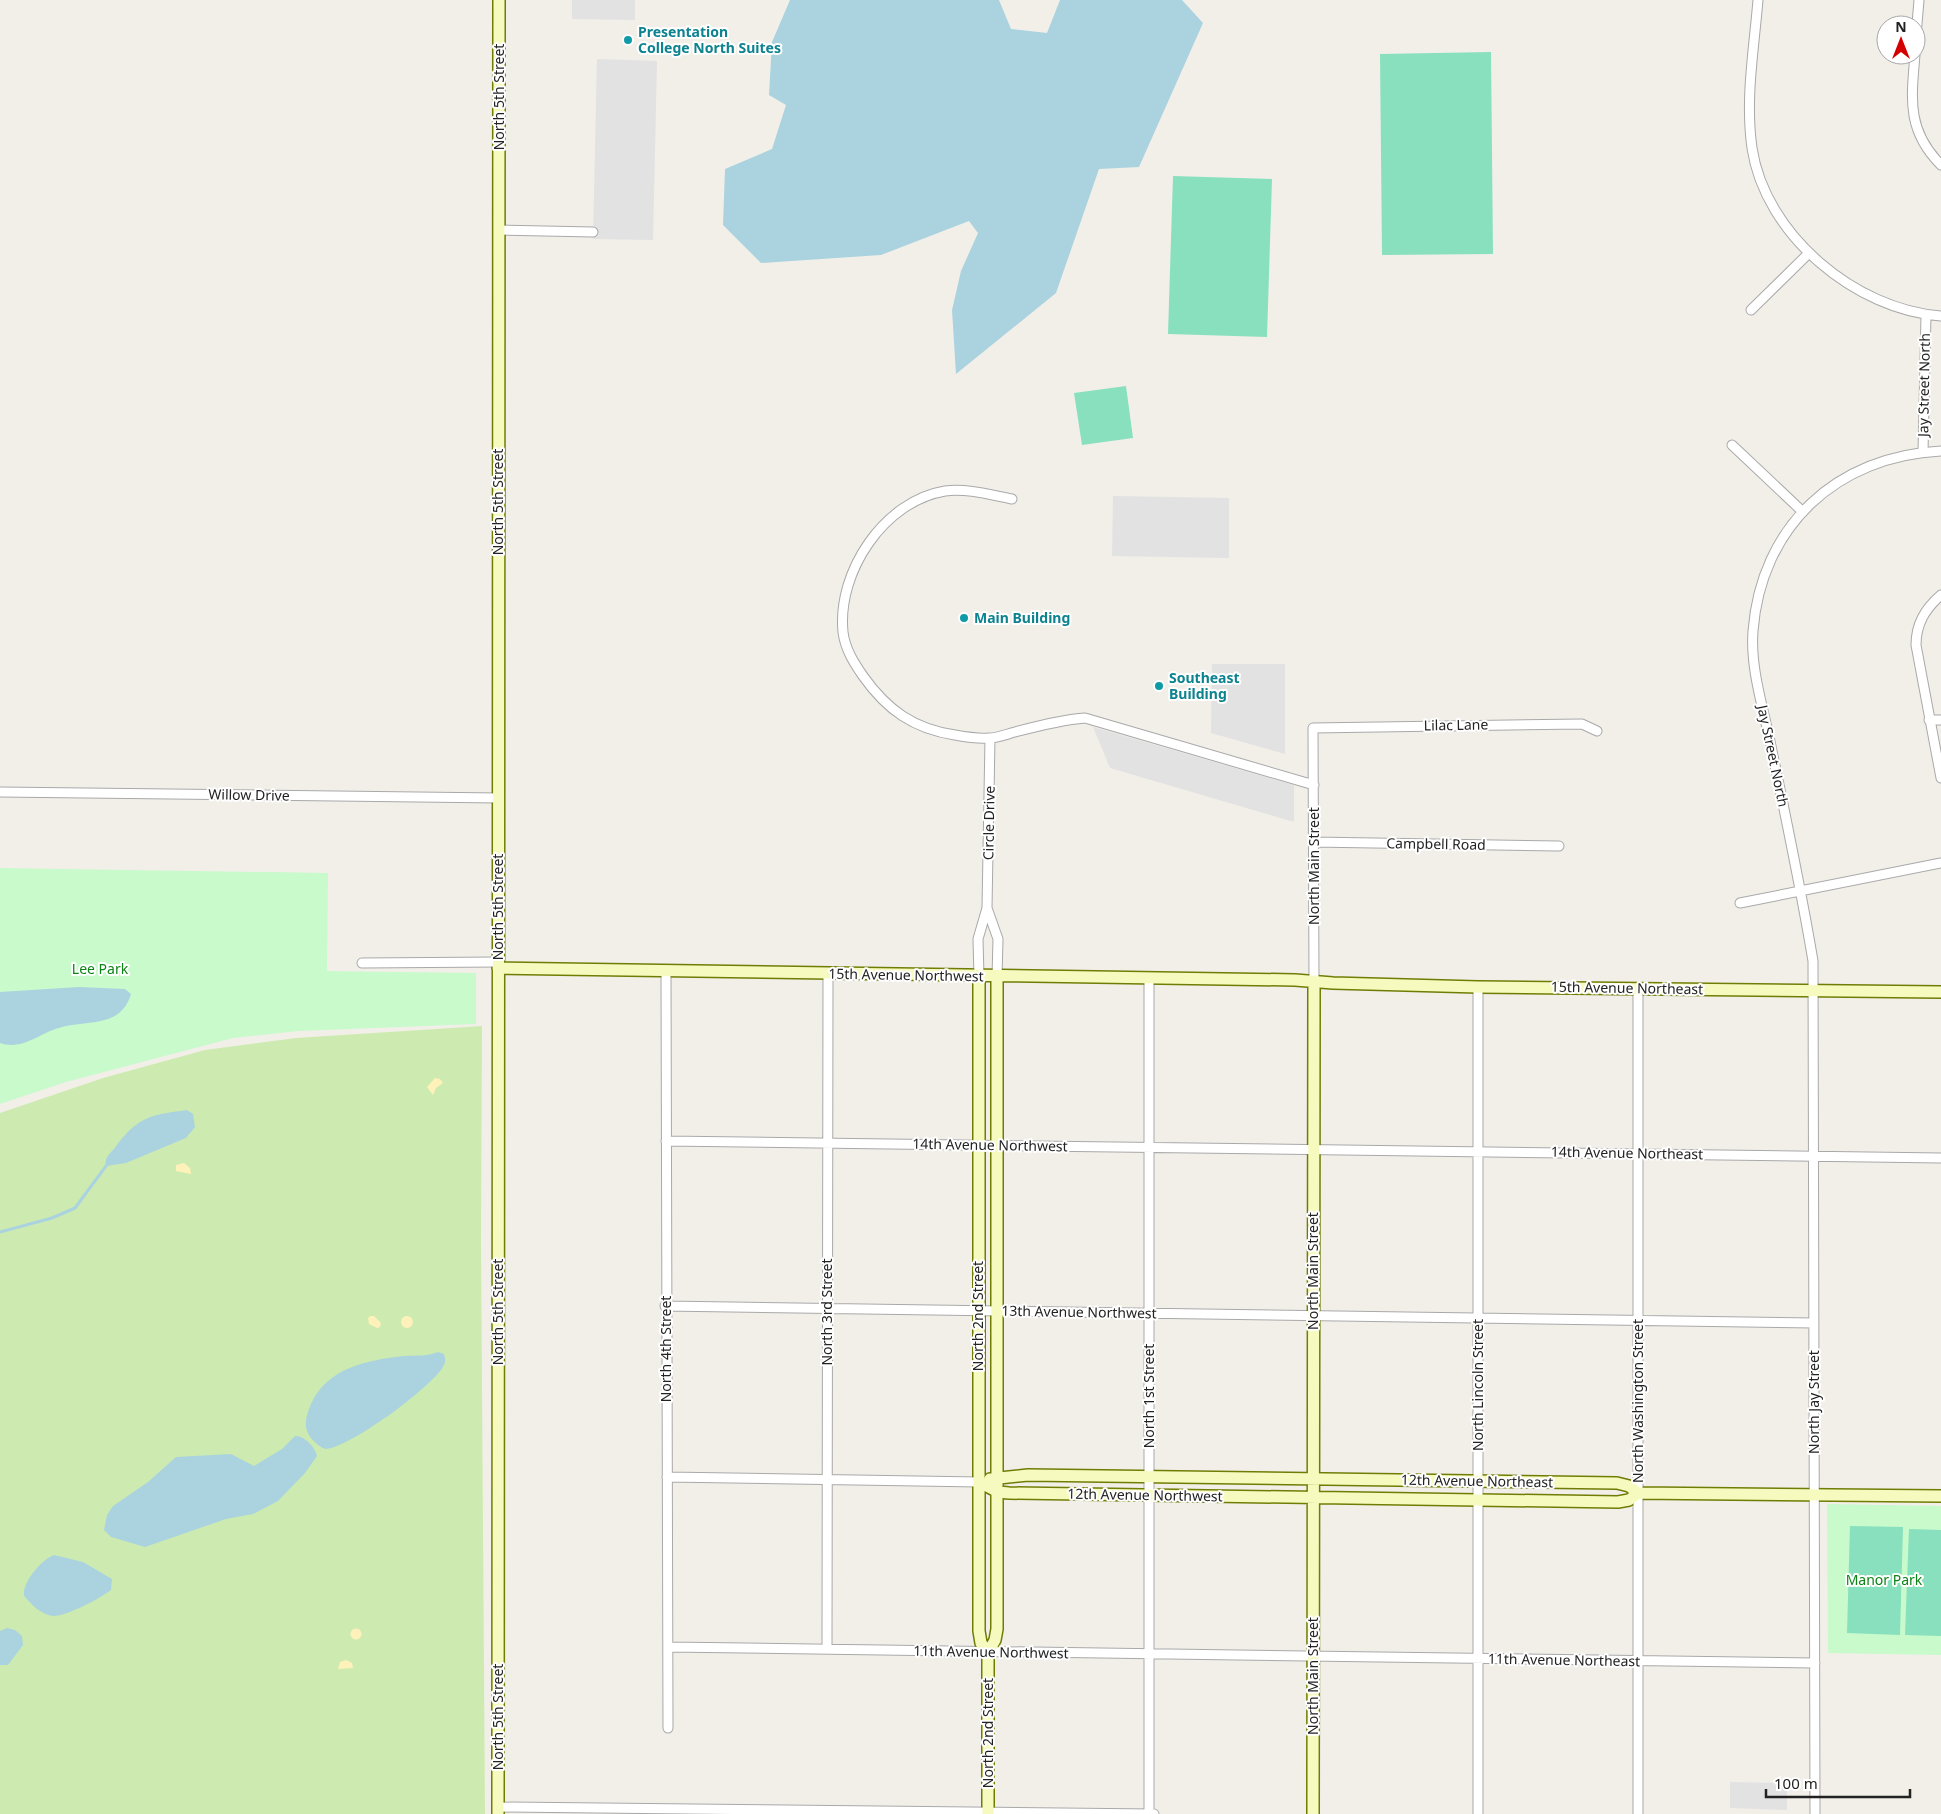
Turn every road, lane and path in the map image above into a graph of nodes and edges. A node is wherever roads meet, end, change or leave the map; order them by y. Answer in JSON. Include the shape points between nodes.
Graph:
{"nodes":[{"id":1,"x":499,"y":0,"type":"edge"},
{"id":2,"x":1758,"y":0,"type":"edge"},
{"id":3,"x":1919,"y":0,"type":"edge"},
{"id":4,"x":1918,"y":15,"type":"edge"},
{"id":5,"x":1914,"y":65,"type":"edge"},
{"id":6,"x":1941,"y":165,"type":"edge"},
{"id":7,"x":499,"y":230,"type":"junction"},
{"id":8,"x":593,"y":232,"type":"dead end"},
{"id":9,"x":1809,"y":253,"type":"junction"},
{"id":10,"x":1751,"y":310,"type":"dead end"},
{"id":11,"x":1926,"y":315,"type":"junction"},
{"id":12,"x":1941,"y":316,"type":"edge"},
{"id":13,"x":1732,"y":445,"type":"dead end"},
{"id":14,"x":1941,"y":451,"type":"edge"},
{"id":15,"x":1923,"y":452,"type":"junction"},
{"id":16,"x":1012,"y":499,"type":"dead end"},
{"id":17,"x":1802,"y":512,"type":"junction"},
{"id":18,"x":1941,"y":596,"type":"edge"},
{"id":19,"x":1929,"y":720,"type":"junction"},
{"id":20,"x":1941,"y":720,"type":"edge"},
{"id":21,"x":1314,"y":728,"type":"joint"},
{"id":22,"x":1597,"y":731,"type":"dead end"},
{"id":23,"x":990,"y":738,"type":"junction"},
{"id":24,"x":1941,"y":778,"type":"edge"},
{"id":25,"x":1314,"y":784,"type":"junction"},
{"id":26,"x":0,"y":792,"type":"edge"},
{"id":27,"x":498,"y":798,"type":"junction"},
{"id":28,"x":1313,"y":842,"type":"junction"},
{"id":29,"x":1559,"y":846,"type":"dead end"},
{"id":30,"x":1941,"y":863,"type":"edge"},
{"id":31,"x":1801,"y":892,"type":"junction"},
{"id":32,"x":1740,"y":903,"type":"dead end"},
{"id":33,"x":987,"y":908,"type":"junction"},
{"id":34,"x":362,"y":963,"type":"dead end"},
{"id":35,"x":498,"y":965,"type":"junction"},
{"id":36,"x":666,"y":971,"type":"junction"},
{"id":37,"x":828,"y":974,"type":"junction"},
{"id":38,"x":979,"y":976,"type":"junction"},
{"id":39,"x":997,"y":976,"type":"junction"},
{"id":40,"x":1150,"y":978,"type":"junction"},
{"id":41,"x":1314,"y":981,"type":"junction"},
{"id":42,"x":1478,"y":987,"type":"junction"},
{"id":43,"x":1638,"y":988,"type":"junction"},
{"id":44,"x":1814,"y":990,"type":"junction"},
{"id":45,"x":1941,"y":992,"type":"edge"},
{"id":46,"x":666,"y":1141,"type":"junction"},
{"id":47,"x":827,"y":1143,"type":"junction"},
{"id":48,"x":979,"y":1145,"type":"junction"},
{"id":49,"x":997,"y":1145,"type":"junction"},
{"id":50,"x":1150,"y":1147,"type":"junction"},
{"id":51,"x":1314,"y":1150,"type":"junction"},
{"id":52,"x":1477,"y":1151,"type":"junction"},
{"id":53,"x":1638,"y":1153,"type":"junction"},
{"id":54,"x":1813,"y":1155,"type":"junction"},
{"id":55,"x":1941,"y":1158,"type":"edge"},
{"id":56,"x":666,"y":1306,"type":"junction"},
{"id":57,"x":828,"y":1308,"type":"junction"},
{"id":58,"x":997,"y":1310,"type":"junction"},
{"id":59,"x":978,"y":1311,"type":"junction"},
{"id":60,"x":1149,"y":1313,"type":"junction"},
{"id":61,"x":1313,"y":1317,"type":"junction"},
{"id":62,"x":1478,"y":1318,"type":"junction"},
{"id":63,"x":1638,"y":1321,"type":"junction"},
{"id":64,"x":1814,"y":1323,"type":"junction"},
{"id":65,"x":1149,"y":1476,"type":"junction"},
{"id":66,"x":667,"y":1477,"type":"junction"},
{"id":67,"x":998,"y":1478,"type":"junction"},
{"id":68,"x":1313,"y":1479,"type":"junction"},
{"id":69,"x":827,"y":1481,"type":"junction"},
{"id":70,"x":1477,"y":1481,"type":"junction"},
{"id":71,"x":979,"y":1482,"type":"junction"},
{"id":72,"x":998,"y":1492,"type":"junction"},
{"id":73,"x":1638,"y":1493,"type":"junction"},
{"id":74,"x":1814,"y":1494,"type":"junction"},
{"id":75,"x":1149,"y":1496,"type":"junction"},
{"id":76,"x":1941,"y":1496,"type":"edge"},
{"id":77,"x":1314,"y":1498,"type":"junction"},
{"id":78,"x":1478,"y":1500,"type":"junction"},
{"id":79,"x":668,"y":1647,"type":"junction"},
{"id":80,"x":827,"y":1649,"type":"junction"},
{"id":81,"x":988,"y":1653,"type":"junction"},
{"id":82,"x":1150,"y":1654,"type":"junction"},
{"id":83,"x":1314,"y":1656,"type":"junction"},
{"id":84,"x":1477,"y":1659,"type":"junction"},
{"id":85,"x":1638,"y":1661,"type":"junction"},
{"id":86,"x":1815,"y":1663,"type":"junction"},
{"id":87,"x":668,"y":1728,"type":"dead end"},
{"id":88,"x":498,"y":1811,"type":"edge"},
{"id":89,"x":827,"y":1813,"type":"edge"},
{"id":90,"x":988,"y":1813,"type":"edge"},
{"id":91,"x":1150,"y":1814,"type":"edge"},
{"id":92,"x":1154,"y":1814,"type":"edge"},
{"id":93,"x":1313,"y":1814,"type":"edge"},
{"id":94,"x":1478,"y":1814,"type":"edge"},
{"id":95,"x":1638,"y":1814,"type":"edge"},
{"id":96,"x":1815,"y":1814,"type":"edge"}],
"edges":[{"from":1,"to":7,"type":"street","name":"North 5th Street"},
{"from":2,"to":9,"type":"street","name":"Jay Street North","via":[[1750,98],[1753,150],[1765,188],[1777,211]]},
{"from":3,"to":4,"type":"street"},
{"from":5,"to":6,"type":"street","via":[[1912,115],[1918,136]]},
{"from":7,"to":8,"type":"street"},
{"from":7,"to":27,"type":"street","name":"North 5th Street"},
{"from":9,"to":10,"type":"street"},
{"from":9,"to":11,"type":"street","name":"Jay Street North","via":[[1858,291],[1889,306]]},
{"from":11,"to":12,"type":"street"},
{"from":11,"to":15,"type":"street","name":"Jay Street North"},
{"from":13,"to":17,"type":"street"},
{"from":14,"to":15,"type":"street"},
{"from":15,"to":17,"type":"street","name":"Jay Street North","via":[[1882,460],[1857,470],[1816,498]]},
{"from":16,"to":23,"type":"street","via":[[946,491],[930,495],[900,511],[870,540],[861,555],[845,598],[843,616],[843,633],[853,663],[878,697],[899,715],[927,728],[955,735]]},
{"from":17,"to":31,"type":"street","name":"Jay Street North","via":[[1768,569],[1758,602],[1753,644]]},
{"from":18,"to":19,"type":"street","via":[[1922,616],[1916,634]]},
{"from":19,"to":20,"type":"street"},
{"from":19,"to":24,"type":"street"},
{"from":21,"to":22,"type":"street","name":"Lilac Lane","via":[[1582,724]]},
{"from":21,"to":25,"type":"street","name":"North Main Street"},
{"from":23,"to":25,"type":"street","via":[[1067,719],[1085,718]]},
{"from":23,"to":33,"type":"street","name":"Circle Drive"},
{"from":25,"to":28,"type":"street","name":"North Main Street"},
{"from":26,"to":27,"type":"street","name":"Willow Drive"},
{"from":27,"to":35,"type":"street","name":"North 5th Street"},
{"from":28,"to":29,"type":"street","name":"Campbell Road"},
{"from":28,"to":41,"type":"street","name":"North Main Street"},
{"from":30,"to":31,"type":"street"},
{"from":31,"to":32,"type":"street"},
{"from":31,"to":44,"type":"street","name":"Jay Street North","via":[[1813,961]]},
{"from":33,"to":38,"type":"street","name":"Circle Drive","via":[[978,939]]},
{"from":33,"to":39,"type":"street","name":"Circle Drive","via":[[998,939]]},
{"from":34,"to":35,"type":"street","name":"15th Avenue Northwest"},
{"from":35,"to":36,"type":"street","name":"15th Avenue Northwest"},
{"from":35,"to":88,"type":"street","name":"North 5th Street"},
{"from":36,"to":37,"type":"street","name":"15th Avenue Northwest"},
{"from":36,"to":46,"type":"street","name":"North 4th Street"},
{"from":37,"to":38,"type":"street","name":"15th Avenue Northwest"},
{"from":37,"to":47,"type":"street","name":"North 3rd Street"},
{"from":38,"to":39,"type":"street","name":"15th Avenue Northwest"},
{"from":38,"to":48,"type":"street","name":"North 2nd Street"},
{"from":39,"to":40,"type":"street","name":"15th Avenue Northwest"},
{"from":39,"to":49,"type":"street","name":"North 2nd Street"},
{"from":40,"to":41,"type":"street","name":"15th Avenue Northwest"},
{"from":40,"to":50,"type":"street","name":"North 1st Street"},
{"from":41,"to":42,"type":"street","name":"15th Avenue Northeast"},
{"from":41,"to":51,"type":"street","name":"North Main Street"},
{"from":42,"to":43,"type":"street","name":"15th Avenue Northeast"},
{"from":42,"to":52,"type":"street","name":"North Lincoln Street"},
{"from":43,"to":44,"type":"street","name":"15th Avenue Northeast"},
{"from":43,"to":53,"type":"street","name":"North Washington Street"},
{"from":44,"to":45,"type":"street","name":"15th Avenue Northeast"},
{"from":44,"to":54,"type":"street","name":"North Jay Street"},
{"from":46,"to":47,"type":"street","name":"14th Avenue Northwest"},
{"from":46,"to":56,"type":"street","name":"North 4th Street"},
{"from":47,"to":48,"type":"street","name":"14th Avenue Northwest"},
{"from":47,"to":57,"type":"street","name":"North 3rd Street"},
{"from":48,"to":49,"type":"street","name":"14th Avenue Northwest"},
{"from":48,"to":59,"type":"street","name":"North 2nd Street"},
{"from":49,"to":50,"type":"street","name":"14th Avenue Northwest"},
{"from":49,"to":58,"type":"street","name":"North 2nd Street"},
{"from":50,"to":51,"type":"street","name":"14th Avenue Northwest"},
{"from":50,"to":60,"type":"street","name":"North 1st Street"},
{"from":51,"to":52,"type":"street","name":"14th Avenue Northeast"},
{"from":51,"to":61,"type":"street","name":"North Main Street"},
{"from":52,"to":53,"type":"street","name":"14th Avenue Northeast"},
{"from":52,"to":62,"type":"street","name":"North Lincoln Street"},
{"from":53,"to":54,"type":"street","name":"14th Avenue Northeast"},
{"from":53,"to":63,"type":"street","name":"North Washington Street"},
{"from":54,"to":55,"type":"street","name":"14th Avenue Northeast"},
{"from":54,"to":64,"type":"street","name":"North Jay Street"},
{"from":56,"to":57,"type":"street","name":"13th Avenue Northwest"},
{"from":56,"to":66,"type":"street","name":"North 4th Street"},
{"from":57,"to":59,"type":"street","name":"13th Avenue Northwest"},
{"from":57,"to":69,"type":"street","name":"North 3rd Street"},
{"from":58,"to":59,"type":"street","name":"13th Avenue Northwest"},
{"from":58,"to":60,"type":"street","name":"13th Avenue Northwest"},
{"from":58,"to":67,"type":"street","name":"North 2nd Street"},
{"from":59,"to":71,"type":"street","name":"North 2nd Street"},
{"from":60,"to":61,"type":"street","name":"13th Avenue Northwest"},
{"from":60,"to":65,"type":"street","name":"North 1st Street"},
{"from":61,"to":62,"type":"street","name":"13th Avenue Northwest"},
{"from":61,"to":68,"type":"street","name":"North Main Street"},
{"from":62,"to":63,"type":"street","name":"13th Avenue Northwest"},
{"from":62,"to":70,"type":"street","name":"North Lincoln Street"},
{"from":63,"to":64,"type":"street","name":"13th Avenue Northwest"},
{"from":63,"to":73,"type":"street","name":"North Washington Street"},
{"from":64,"to":74,"type":"street","name":"North Jay Street"},
{"from":65,"to":67,"type":"street","name":"12th Avenue Northwest","via":[[1028,1475]]},
{"from":65,"to":68,"type":"street","name":"12th Avenue Northwest"},
{"from":65,"to":75,"type":"street","name":"North 1st Street"},
{"from":66,"to":69,"type":"street","name":"12th Avenue Northwest"},
{"from":66,"to":79,"type":"street","name":"North 4th Street"},
{"from":67,"to":71,"type":"street","name":"12th Avenue Northwest"},
{"from":67,"to":72,"type":"street","name":"North 2nd Street"},
{"from":68,"to":70,"type":"street","name":"12th Avenue Northeast"},
{"from":68,"to":77,"type":"street","name":"North Main Street"},
{"from":69,"to":71,"type":"street","name":"12th Avenue Northwest"},
{"from":69,"to":80,"type":"street","name":"North 3rd Street"},
{"from":70,"to":73,"type":"street","name":"12th Avenue Northeast","via":[[1617,1483]]},
{"from":70,"to":78,"type":"street","name":"North Lincoln Street"},
{"from":71,"to":72,"type":"street","name":"12th Avenue Northwest"},
{"from":71,"to":81,"type":"street","name":"North 2nd Street","via":[[980,1631],[981,1643]]},
{"from":72,"to":75,"type":"street","name":"12th Avenue Northwest"},
{"from":72,"to":81,"type":"street","name":"North 2nd Street","via":[[997,1629]]},
{"from":73,"to":74,"type":"street","name":"12th Avenue Northeast"},
{"from":73,"to":78,"type":"street","name":"12th Avenue Northeast","via":[[1629,1500],[1618,1502]]},
{"from":73,"to":85,"type":"street","name":"North Washington Street"},
{"from":74,"to":76,"type":"street","name":"12th Avenue Northeast"},
{"from":74,"to":86,"type":"street","name":"North Jay Street"},
{"from":75,"to":77,"type":"street","name":"12th Avenue Northwest"},
{"from":75,"to":82,"type":"street","name":"North 1st Street"},
{"from":77,"to":78,"type":"street","name":"12th Avenue Northeast"},
{"from":77,"to":83,"type":"street","name":"North Main Street"},
{"from":78,"to":84,"type":"street","name":"North Lincoln Street"},
{"from":79,"to":80,"type":"street","name":"11th Avenue Northwest"},
{"from":79,"to":87,"type":"street","name":"North 4th Street"},
{"from":80,"to":81,"type":"street","name":"11th Avenue Northwest"},
{"from":81,"to":82,"type":"street","name":"11th Avenue Northwest"},
{"from":81,"to":90,"type":"street","name":"North 2nd Street"},
{"from":82,"to":83,"type":"street","name":"11th Avenue Northwest"},
{"from":82,"to":91,"type":"street","name":"North 1st Street"},
{"from":83,"to":84,"type":"street","name":"11th Avenue Northeast"},
{"from":83,"to":93,"type":"street","name":"North Main Street"},
{"from":84,"to":85,"type":"street","name":"11th Avenue Northeast"},
{"from":84,"to":94,"type":"street","name":"North Lincoln Street"},
{"from":85,"to":86,"type":"street","name":"11th Avenue Northeast"},
{"from":85,"to":95,"type":"street","name":"North Washington Street"},
{"from":86,"to":96,"type":"street","name":"North Jay Street"},
{"from":88,"to":89,"type":"street"},
{"from":89,"to":90,"type":"street"},
{"from":90,"to":91,"type":"street"},
{"from":91,"to":92,"type":"street"}]}
